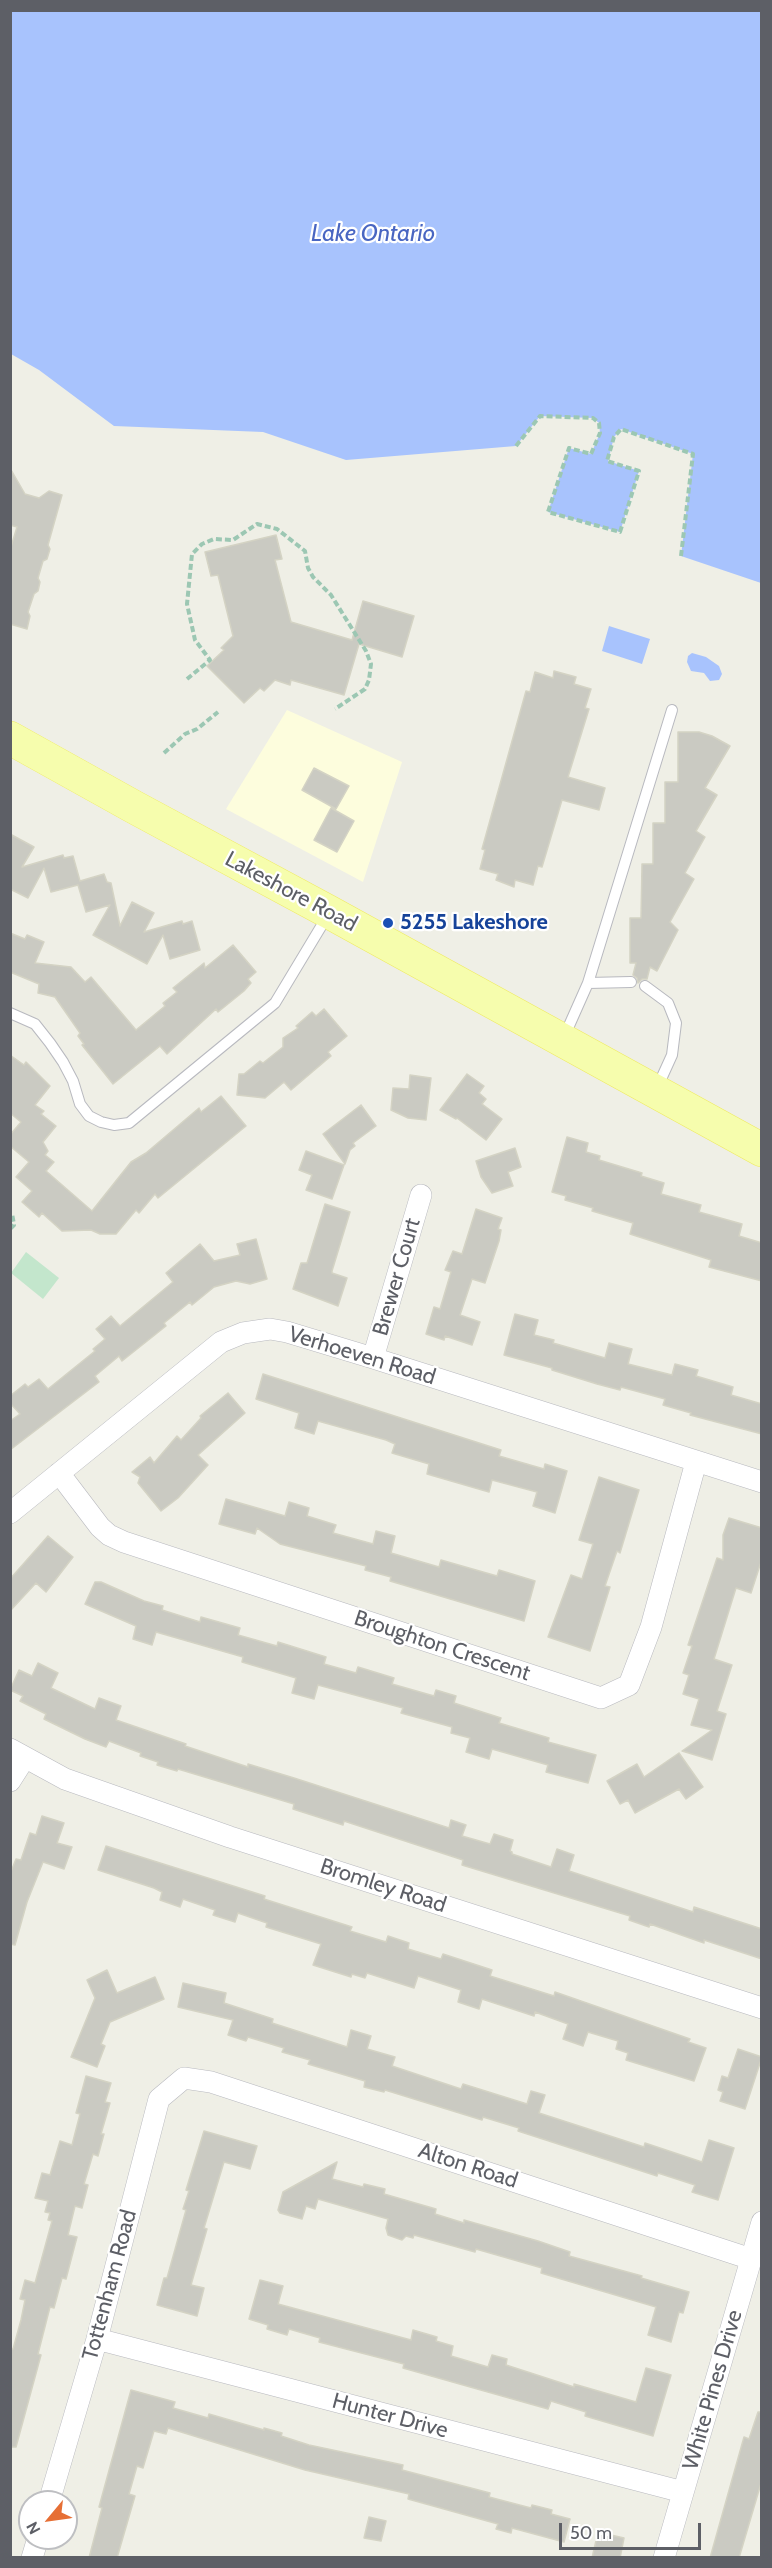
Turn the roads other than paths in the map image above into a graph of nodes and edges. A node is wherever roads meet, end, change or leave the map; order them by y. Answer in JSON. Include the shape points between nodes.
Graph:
{"nodes":[{"id":1,"x":672,"y":710,"type":"dead end"},
{"id":2,"x":10,"y":738,"type":"edge"},
{"id":3,"x":329,"y":912,"type":"junction"},
{"id":4,"x":631,"y":982,"type":"dead end"},
{"id":5,"x":588,"y":983,"type":"junction"},
{"id":6,"x":645,"y":986,"type":"dead end"},
{"id":7,"x":10,"y":1013,"type":"edge"},
{"id":8,"x":562,"y":1041,"type":"junction"},
{"id":9,"x":656,"y":1091,"type":"junction"},
{"id":10,"x":762,"y":1150,"type":"edge"},
{"id":11,"x":421,"y":1195,"type":"dead end"},
{"id":12,"x":373,"y":1358,"type":"junction"},
{"id":13,"x":696,"y":1462,"type":"junction"},
{"id":14,"x":59,"y":1473,"type":"junction"},
{"id":15,"x":762,"y":1482,"type":"edge"},
{"id":16,"x":10,"y":1512,"type":"edge"},
{"id":17,"x":17,"y":1754,"type":"edge"},
{"id":18,"x":10,"y":1781,"type":"edge"},
{"id":19,"x":762,"y":2008,"type":"edge"},
{"id":20,"x":184,"y":2078,"type":"joint"},
{"id":21,"x":762,"y":2222,"type":"edge"},
{"id":22,"x":751,"y":2259,"type":"junction"},
{"id":23,"x":97,"y":2339,"type":"junction"},
{"id":24,"x":53,"y":2490,"type":"edge"},
{"id":25,"x":682,"y":2492,"type":"junction"},
{"id":26,"x":664,"y":2558,"type":"edge"}],
"edges":[{"from":1,"to":5,"type":"lane"},
{"from":2,"to":3,"type":"main road","name":"Lakeshore Road"},
{"from":3,"to":7,"type":"lane","via":[[275,1003],[129,1123],[114,1125],[89,1116],[50,1043],[35,1024]]},
{"from":3,"to":8,"type":"main road","name":"Lakeshore Road"},
{"from":4,"to":5,"type":"lane"},
{"from":5,"to":8,"type":"lane"},
{"from":6,"to":9,"type":"lane","via":[[668,1003],[676,1023],[672,1055]]},
{"from":8,"to":9,"type":"main road","name":"Lakeshore Road"},
{"from":9,"to":10,"type":"main road","name":"Lakeshore Road"},
{"from":11,"to":12,"type":"street","name":"Brewer Court"},
{"from":12,"to":13,"type":"street","name":"Verhoeven Road"},
{"from":12,"to":14,"type":"street","name":"Verhoeven Road","via":[[270,1329],[228,1338]]},
{"from":13,"to":14,"type":"street","name":"Broughton Crescent","via":[[651,1627],[629,1685],[601,1698],[124,1542],[100,1527]]},
{"from":13,"to":15,"type":"street","name":"Verhoeven Road"},
{"from":14,"to":16,"type":"street","name":"Verhoeven Road"},
{"from":17,"to":18,"type":"street"},
{"from":17,"to":19,"type":"street","name":"Bromley Road","via":[[65,1779],[230,1837]]},
{"from":20,"to":22,"type":"street","name":"Alton Road","via":[[211,2082]]},
{"from":20,"to":23,"type":"street","name":"Tottenham Road","via":[[159,2099]]},
{"from":21,"to":22,"type":"street","name":"White Pines Drive"},
{"from":22,"to":25,"type":"street","name":"White Pines Drive"},
{"from":23,"to":24,"type":"street","name":"Tottenham Road"},
{"from":23,"to":25,"type":"street","name":"Hunter Drive"},
{"from":25,"to":26,"type":"street","name":"White Pines Drive"}]}
